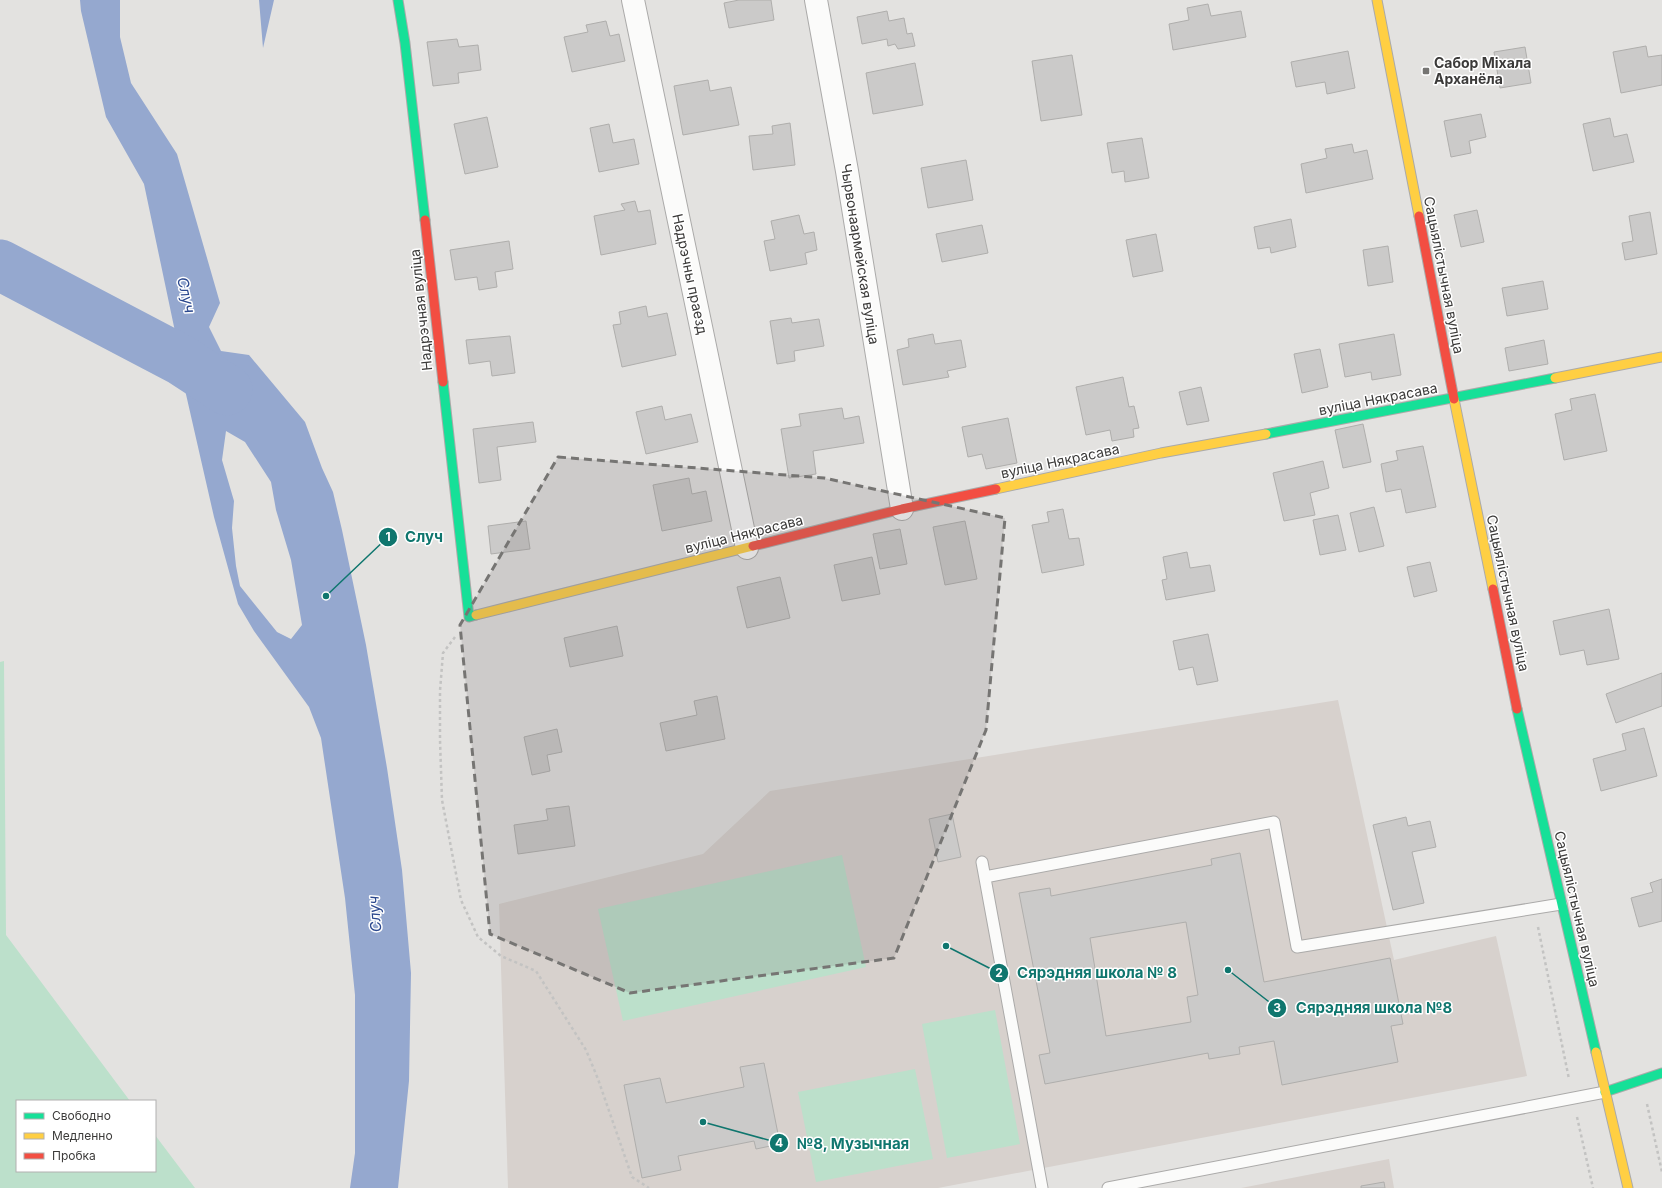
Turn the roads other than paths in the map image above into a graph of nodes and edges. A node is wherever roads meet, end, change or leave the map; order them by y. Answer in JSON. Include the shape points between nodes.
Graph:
{"nodes":[{"id":1,"x":398,"y":0,"type":"edge"},
{"id":2,"x":633,"y":0,"type":"edge"},
{"id":3,"x":816,"y":0,"type":"edge"},
{"id":4,"x":1377,"y":0,"type":"edge"},
{"id":5,"x":1662,"y":357,"type":"edge"},
{"id":6,"x":1454,"y":399,"type":"junction"},
{"id":7,"x":902,"y":509,"type":"junction"},
{"id":8,"x":747,"y":548,"type":"junction"},
{"id":9,"x":469,"y":617,"type":"joint"},
{"id":10,"x":982,"y":862,"type":"dead end"},
{"id":11,"x":985,"y":877,"type":"junction"},
{"id":12,"x":1561,"y":904,"type":"junction"},
{"id":13,"x":1662,"y":1073,"type":"edge"},
{"id":14,"x":1605,"y":1092,"type":"junction"},
{"id":15,"x":1042,"y":1188,"type":"edge"},
{"id":16,"x":1108,"y":1188,"type":"edge"},
{"id":17,"x":1628,"y":1188,"type":"edge"}],
"edges":[{"from":1,"to":9,"type":"street","name":"Надрэчная вуліца","via":[[405,43]]},
{"from":2,"to":8,"type":"street","name":"Надрэчны праезд"},
{"from":3,"to":7,"type":"street","name":"Чырвонаармейская вуліца","via":[[847,171]]},
{"from":4,"to":6,"type":"street","name":"Сацыялістычная вуліца"},
{"from":5,"to":6,"type":"street","name":"вуліца Някрасава"},
{"from":6,"to":7,"type":"street","name":"вуліца Някрасава","via":[[1161,453]]},
{"from":6,"to":12,"type":"street","name":"Сацыялістычная вуліца","via":[[1520,722]]},
{"from":7,"to":8,"type":"street","name":"вуліца Някрасава"},
{"from":8,"to":9,"type":"street","name":"вуліца Някрасава"},
{"from":10,"to":11,"type":"lane"},
{"from":11,"to":12,"type":"lane","via":[[1274,822],[1297,947]]},
{"from":11,"to":15,"type":"lane"},
{"from":12,"to":14,"type":"street","name":"Сацыялістычная вуліца"},
{"from":13,"to":14,"type":"street"},
{"from":14,"to":16,"type":"lane"},
{"from":14,"to":17,"type":"street","name":"Сацыялістычная вуліца"}]}
